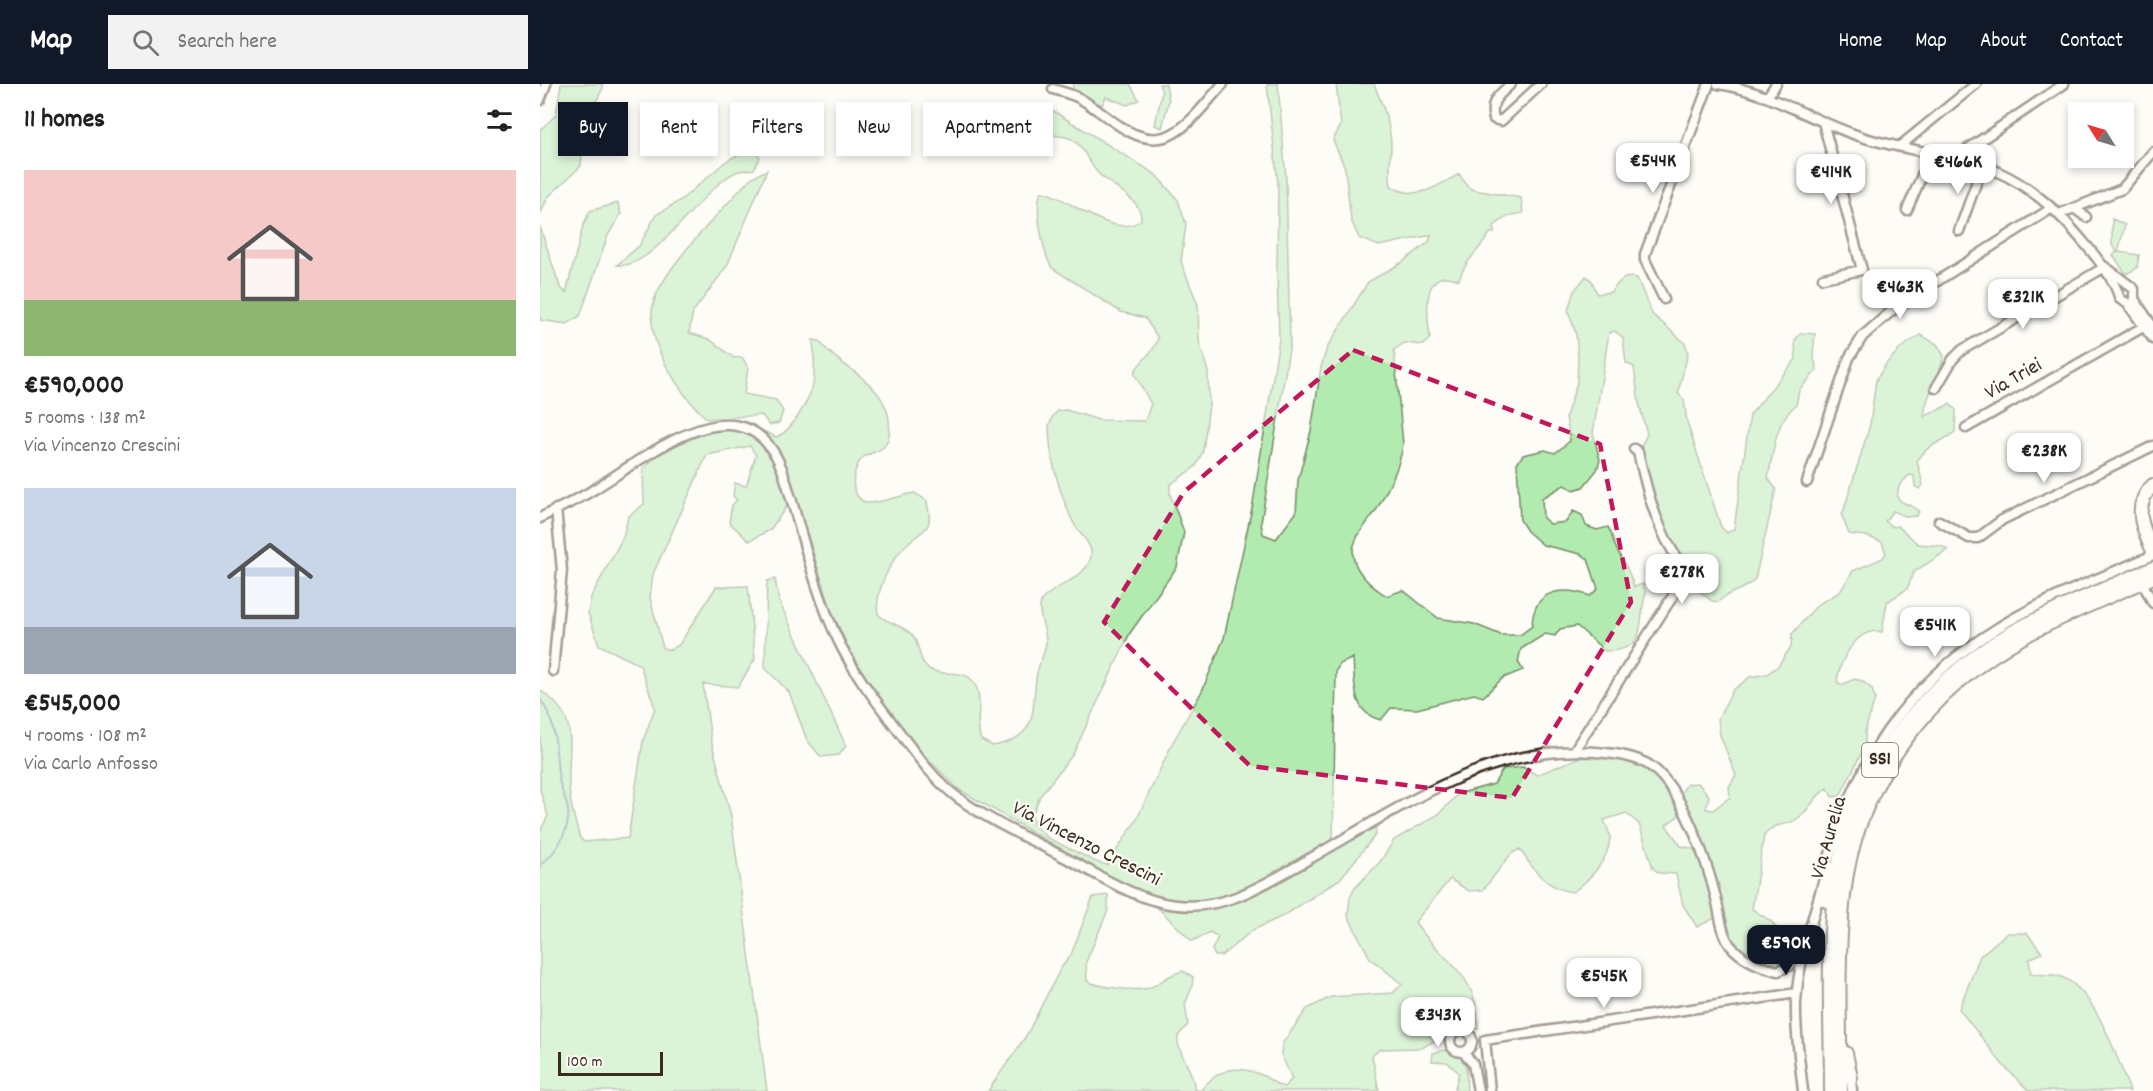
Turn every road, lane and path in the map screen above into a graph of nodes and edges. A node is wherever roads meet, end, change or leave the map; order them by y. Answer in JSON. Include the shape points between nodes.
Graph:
{"nodes":[{"id":1,"x":546,"y":84,"type":"edge"},
{"id":2,"x":1223,"y":84,"type":"edge"},
{"id":3,"x":1511,"y":84,"type":"edge"},
{"id":4,"x":1541,"y":84,"type":"edge"},
{"id":5,"x":1709,"y":84,"type":"edge"},
{"id":6,"x":1718,"y":84,"type":"edge"},
{"id":7,"x":1776,"y":84,"type":"edge"},
{"id":8,"x":1976,"y":84,"type":"edge"},
{"id":9,"x":2064,"y":84,"type":"edge"},
{"id":10,"x":1730,"y":85,"type":"edge"},
{"id":11,"x":1053,"y":89,"type":"dead end"},
{"id":12,"x":1768,"y":96,"type":"junction"},
{"id":13,"x":540,"y":100,"type":"edge"},
{"id":14,"x":1823,"y":122,"type":"junction"},
{"id":15,"x":1900,"y":146,"type":"junction"},
{"id":16,"x":2153,"y":152,"type":"edge"},
{"id":17,"x":1931,"y":154,"type":"junction"},
{"id":18,"x":1953,"y":159,"type":"junction"},
{"id":19,"x":1982,"y":167,"type":"junction"},
{"id":20,"x":2095,"y":200,"type":"junction"},
{"id":21,"x":2111,"y":204,"type":"dead end"},
{"id":22,"x":2074,"y":208,"type":"junction"},
{"id":23,"x":1907,"y":210,"type":"dead end"},
{"id":24,"x":2056,"y":211,"type":"junction"},
{"id":25,"x":2086,"y":217,"type":"dead end"},
{"id":26,"x":1959,"y":231,"type":"dead end"},
{"id":27,"x":2105,"y":267,"type":"junction"},
{"id":28,"x":1823,"y":278,"type":"dead end"},
{"id":29,"x":2123,"y":289,"type":"junction"},
{"id":30,"x":1664,"y":299,"type":"dead end"},
{"id":31,"x":2131,"y":301,"type":"junction"},
{"id":32,"x":2143,"y":327,"type":"junction"},
{"id":33,"x":2153,"y":327,"type":"edge"},
{"id":34,"x":2153,"y":339,"type":"edge"},
{"id":35,"x":1936,"y":388,"type":"dead end"},
{"id":36,"x":1966,"y":428,"type":"dead end"},
{"id":37,"x":2153,"y":446,"type":"edge"},
{"id":38,"x":1635,"y":449,"type":"dead end"},
{"id":39,"x":1807,"y":482,"type":"dead end"},
{"id":40,"x":2153,"y":485,"type":"edge"},
{"id":41,"x":556,"y":509,"type":"junction"},
{"id":42,"x":540,"y":518,"type":"edge"},
{"id":43,"x":1939,"y":521,"type":"dead end"},
{"id":44,"x":2153,"y":553,"type":"edge"},
{"id":45,"x":2153,"y":568,"type":"edge"},
{"id":46,"x":2148,"y":580,"type":"edge"},
{"id":47,"x":2153,"y":603,"type":"edge"},
{"id":48,"x":553,"y":671,"type":"dead end"},
{"id":49,"x":1574,"y":751,"type":"junction"},
{"id":50,"x":1827,"y":866,"type":"junction"},
{"id":51,"x":1804,"y":949,"type":"junction"},
{"id":52,"x":1797,"y":993,"type":"junction"},
{"id":53,"x":1841,"y":1017,"type":"junction"},
{"id":54,"x":1472,"y":1040,"type":"junction"},
{"id":55,"x":1485,"y":1040,"type":"junction"},
{"id":56,"x":1463,"y":1052,"type":"junction"},
{"id":57,"x":1851,"y":1085,"type":"edge"},
{"id":58,"x":1478,"y":1091,"type":"edge"},
{"id":59,"x":1490,"y":1091,"type":"edge"},
{"id":60,"x":1803,"y":1091,"type":"edge"},
{"id":61,"x":1826,"y":1091,"type":"edge"},
{"id":62,"x":1831,"y":1091,"type":"edge"},
{"id":63,"x":1840,"y":1091,"type":"edge"}],
"edges":[{"from":1,"to":13,"type":"street"},
{"from":2,"to":11,"type":"street","via":[[1182,128],[1156,138],[1124,129],[1080,99]]},
{"from":3,"to":4,"type":"street","via":[[1493,101],[1494,119],[1501,121]]},
{"from":5,"to":30,"type":"street","via":[[1644,256]]},
{"from":6,"to":10,"type":"street"},
{"from":7,"to":12,"type":"street"},
{"from":8,"to":15,"type":"street"},
{"from":9,"to":18,"type":"street"},
{"from":10,"to":12,"type":"street"},
{"from":12,"to":14,"type":"street"},
{"from":14,"to":15,"type":"street"},
{"from":14,"to":28,"type":"street","via":[[1862,270]]},
{"from":15,"to":17,"type":"street"},
{"from":16,"to":20,"type":"street","via":[[2125,187]]},
{"from":17,"to":18,"type":"street"},
{"from":17,"to":23,"type":"street"},
{"from":18,"to":19,"type":"street"},
{"from":19,"to":24,"type":"street","via":[[2009,178]]},
{"from":19,"to":26,"type":"street"},
{"from":20,"to":21,"type":"street"},
{"from":20,"to":22,"type":"street"},
{"from":22,"to":24,"type":"street"},
{"from":22,"to":25,"type":"street"},
{"from":24,"to":27,"type":"street"},
{"from":24,"to":39,"type":"street","via":[[1895,308],[1863,336],[1849,358]]},
{"from":27,"to":29,"type":"street"},
{"from":27,"to":35,"type":"street","via":[[1960,351]]},
{"from":29,"to":31,"type":"street","via":[[2120,299]]},
{"from":29,"to":31,"type":"street","via":[[2134,289]]},
{"from":31,"to":32,"type":"street"},
{"from":31,"to":33,"type":"street"},
{"from":32,"to":34,"type":"street"},
{"from":32,"to":36,"type":"street","name":"Via Triei"},
{"from":37,"to":43,"type":"street","via":[[2002,520],[1978,538],[1967,537]]},
{"from":38,"to":49,"type":"street","via":[[1655,513],[1682,569],[1683,580]]},
{"from":40,"to":44,"type":"highway","via":[[2140,508]]},
{"from":41,"to":42,"type":"street","name":"Via Vincenzo Crescini"},
{"from":41,"to":48,"type":"street","via":[[562,570]]},
{"from":41,"to":49,"type":"street","name":"Via Vincenzo Crescini","via":[[698,429],[734,425],[758,433],[771,447],[782,469],[838,640],[869,692],[924,764],[951,792],[981,812],[1129,891],[1160,903],[1200,906],[1235,897],[1453,780],[1506,760]]},
{"from":44,"to":50,"type":"street","via":[[2018,616],[1978,640],[1932,678],[1891,725],[1862,769],[1838,823]]},
{"from":45,"to":62,"type":"highway","name":"Via Aurelia","number":"SS1","via":[[2028,624],[1974,658],[1927,699],[1882,757],[1858,804],[1837,875]]},
{"from":46,"to":47,"type":"street"},
{"from":46,"to":53,"type":"highway","name":"Via Aurelia","number":"SS1","via":[[2029,634],[1988,660],[1939,700],[1906,739],[1871,800],[1850,863],[1842,931]]},
{"from":49,"to":51,"type":"street","name":"Via Vincenzo Crescini","via":[[1638,759],[1664,779],[1698,841],[1725,935],[1739,953],[1756,964],[1780,971]]},
{"from":50,"to":51,"type":"street"},
{"from":50,"to":61,"type":"highway"},
{"from":51,"to":52,"type":"street"},
{"from":52,"to":55,"type":"street"},
{"from":52,"to":60,"type":"street"},
{"from":53,"to":57,"type":"highway"},
{"from":53,"to":63,"type":"highway","name":"Via Aurelia","number":"SS1"},
{"from":54,"to":55,"type":"street"},
{"from":54,"to":56,"type":"street"},
{"from":54,"to":56,"type":"street","via":[[1464,1030],[1453,1033],[1452,1046]]},
{"from":55,"to":59,"type":"street"},
{"from":56,"to":58,"type":"street","via":[[1473,1064]]}]}
